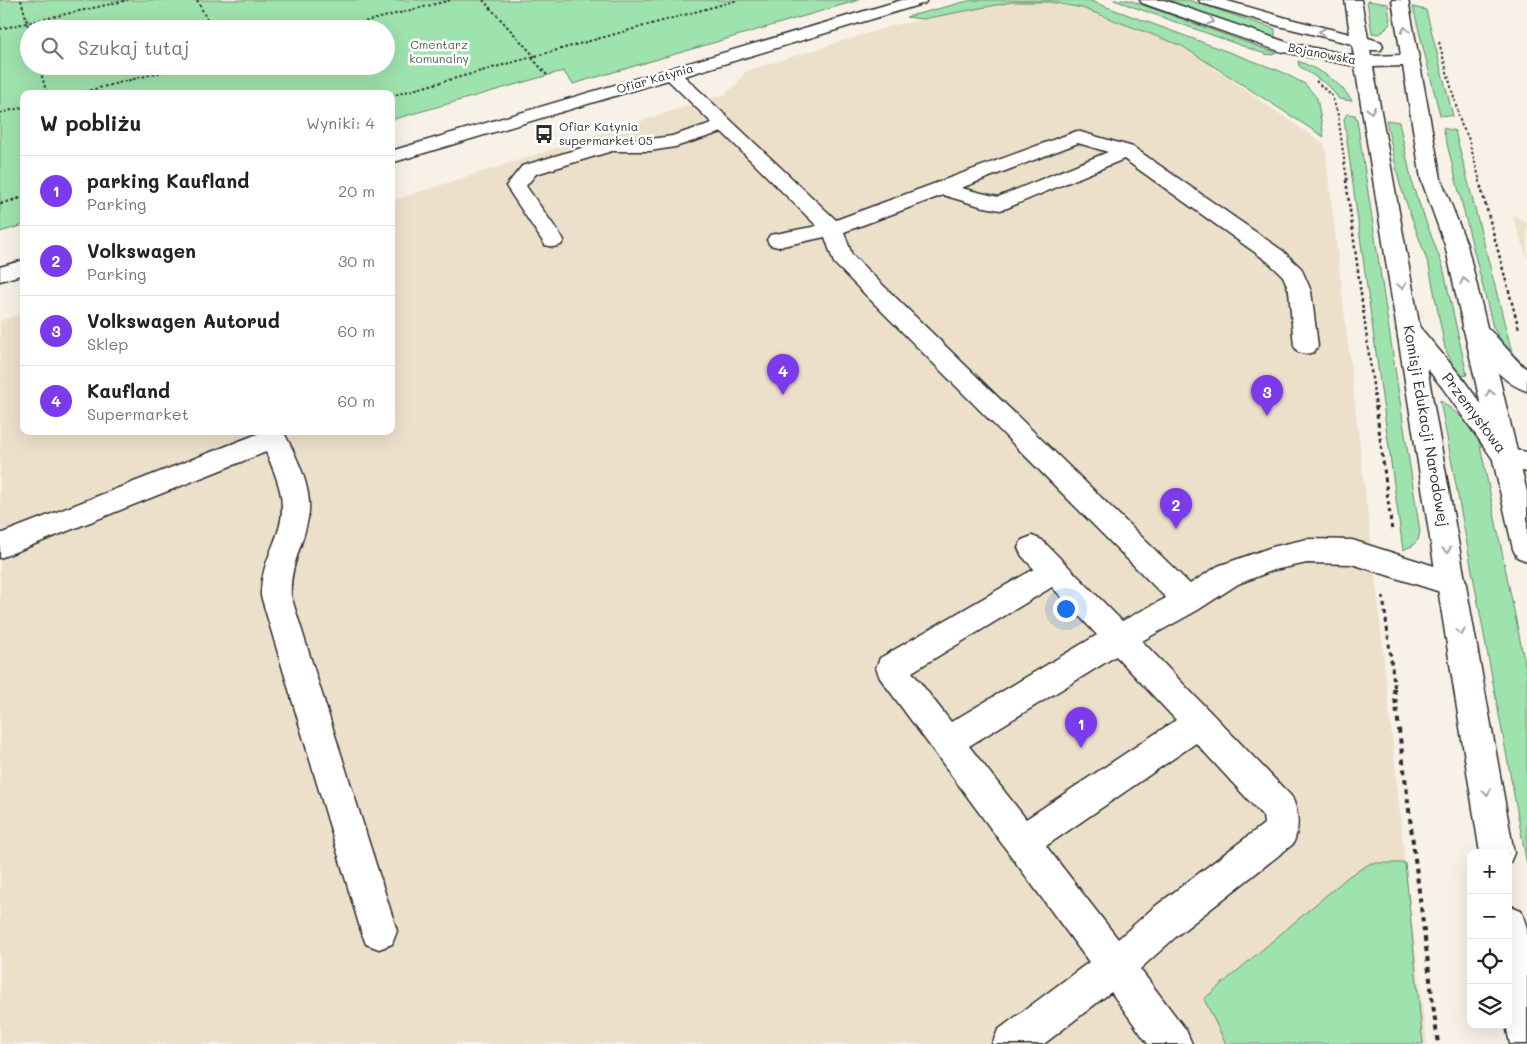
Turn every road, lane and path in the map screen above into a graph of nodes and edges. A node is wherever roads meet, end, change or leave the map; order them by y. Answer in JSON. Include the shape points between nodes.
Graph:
{"nodes":[{"id":1,"x":21,"y":0,"type":"edge"},
{"id":2,"x":128,"y":0,"type":"edge"},
{"id":3,"x":197,"y":0,"type":"edge"},
{"id":4,"x":451,"y":0,"type":"edge"},
{"id":5,"x":483,"y":0,"type":"edge"},
{"id":6,"x":738,"y":0,"type":"edge"},
{"id":7,"x":919,"y":0,"type":"edge"},
{"id":8,"x":1148,"y":0,"type":"edge"},
{"id":9,"x":1208,"y":0,"type":"edge"},
{"id":10,"x":1353,"y":0,"type":"edge"},
{"id":11,"x":1400,"y":0,"type":"edge"},
{"id":12,"x":26,"y":20,"type":"edge"},
{"id":13,"x":40,"y":20,"type":"edge"},
{"id":14,"x":207,"y":20,"type":"edge"},
{"id":15,"x":372,"y":20,"type":"edge"},
{"id":16,"x":20,"y":25,"type":"edge"},
{"id":17,"x":0,"y":29,"type":"edge"},
{"id":18,"x":1359,"y":41,"type":"junction"},
{"id":19,"x":1439,"y":41,"type":"dead end"},
{"id":20,"x":535,"y":57,"type":"junction"},
{"id":21,"x":532,"y":58,"type":"junction"},
{"id":22,"x":1410,"y":60,"type":"junction"},
{"id":23,"x":1362,"y":62,"type":"junction"},
{"id":24,"x":672,"y":74,"type":"junction"},
{"id":25,"x":42,"y":75,"type":"edge"},
{"id":26,"x":150,"y":75,"type":"edge"},
{"id":27,"x":547,"y":75,"type":"dead end"},
{"id":28,"x":46,"y":90,"type":"edge"},
{"id":29,"x":92,"y":90,"type":"edge"},
{"id":30,"x":395,"y":95,"type":"edge"},
{"id":31,"x":20,"y":108,"type":"edge"},
{"id":32,"x":0,"y":113,"type":"edge"},
{"id":33,"x":726,"y":125,"type":"junction"},
{"id":34,"x":1126,"y":151,"type":"junction"},
{"id":35,"x":395,"y":156,"type":"edge"},
{"id":36,"x":942,"y":188,"type":"junction"},
{"id":37,"x":20,"y":198,"type":"edge"},
{"id":38,"x":0,"y":204,"type":"edge"},
{"id":39,"x":833,"y":229,"type":"junction"},
{"id":40,"x":553,"y":240,"type":"dead end"},
{"id":41,"x":778,"y":240,"type":"dead end"},
{"id":42,"x":20,"y":267,"type":"edge"},
{"id":43,"x":0,"y":274,"type":"edge"},
{"id":44,"x":1474,"y":328,"type":"junction"},
{"id":45,"x":1409,"y":330,"type":"junction"},
{"id":46,"x":1520,"y":333,"type":"dead end"},
{"id":47,"x":1306,"y":346,"type":"dead end"},
{"id":48,"x":1527,"y":382,"type":"edge"},
{"id":49,"x":1517,"y":460,"type":"edge"},
{"id":50,"x":0,"y":546,"type":"edge"},
{"id":51,"x":1527,"y":549,"type":"edge"},
{"id":52,"x":1453,"y":584,"type":"junction"},
{"id":53,"x":1188,"y":601,"type":"junction"},
{"id":54,"x":1119,"y":638,"type":"junction"},
{"id":55,"x":1199,"y":723,"type":"junction"},
{"id":56,"x":946,"y":742,"type":"junction"},
{"id":57,"x":1022,"y":842,"type":"junction"},
{"id":58,"x":1496,"y":849,"type":"edge"},
{"id":59,"x":380,"y":931,"type":"dead end"},
{"id":60,"x":1511,"y":939,"type":"edge"},
{"id":61,"x":1115,"y":966,"type":"junction"},
{"id":62,"x":1527,"y":1038,"type":"edge"},
{"id":63,"x":1012,"y":1044,"type":"edge"},
{"id":64,"x":1172,"y":1044,"type":"edge"}],
"edges":[{"from":1,"to":12,"type":"path"},
{"from":2,"to":13,"type":"path"},
{"from":3,"to":14,"type":"path"},
{"from":4,"to":15,"type":"path"},
{"from":5,"to":20,"type":"path"},
{"from":6,"to":20,"type":"path"},
{"from":7,"to":24,"type":"main road","name":"Ofiar Katynia"},
{"from":8,"to":23,"type":"main road","name":"Bojanowska","one_way":true,"via":[[1284,47]]},
{"from":18,"to":9,"type":"main road","name":"Bojanowska","one_way":true},
{"from":10,"to":18,"type":"main road","name":"Komisji Edukacji Narodowej"},
{"from":22,"to":11,"type":"main road","one_way":true},
{"from":16,"to":17,"type":"path"},
{"from":18,"to":22,"type":"main road","name":"Bojanowska"},
{"from":18,"to":23,"type":"main road","name":"Komisji Edukacji Narodowej"},
{"from":19,"to":46,"type":"path","via":[[1461,124],[1468,136]]},
{"from":20,"to":21,"type":"path"},
{"from":21,"to":27,"type":"path"},
{"from":21,"to":30,"type":"path"},
{"from":22,"to":23,"type":"main road","name":"Bojanowska"},
{"from":44,"to":22,"type":"main road","one_way":true,"via":[[1456,245],[1431,180]]},
{"from":23,"to":45,"type":"main road","name":"Komisji Edukacji Narodowej","one_way":true},
{"from":24,"to":33,"type":"main road"},
{"from":24,"to":35,"type":"main road","name":"Ofiar Katynia"},
{"from":25,"to":28,"type":"path"},
{"from":26,"to":29,"type":"path"},
{"from":31,"to":32,"type":"path"},
{"from":33,"to":39,"type":"main road"},
{"from":33,"to":40,"type":"main road","via":[[675,141],[611,145],[529,170],[516,186]]},
{"from":34,"to":36,"type":"main road","via":[[1077,137]]},
{"from":34,"to":36,"type":"main road","via":[[1000,204]]},
{"from":34,"to":47,"type":"main road","via":[[1275,256],[1293,273],[1300,290]]},
{"from":36,"to":39,"type":"main road"},
{"from":37,"to":38,"type":"path"},
{"from":39,"to":41,"type":"main road"},
{"from":39,"to":53,"type":"main road","via":[[842,258]]},
{"from":42,"to":43,"type":"main road"},
{"from":44,"to":48,"type":"main road","via":[[1507,366]]},
{"from":49,"to":44,"type":"main road","one_way":true},
{"from":45,"to":49,"type":"main road","name":"Przemysłowa"},
{"from":45,"to":52,"type":"main road","name":"Komisji Edukacji Narodowej","one_way":true},
{"from":49,"to":51,"type":"main road"},
{"from":50,"to":59,"type":"main road","via":[[274,438],[296,499],[295,516],[274,581],[276,596]]},
{"from":52,"to":53,"type":"main road","via":[[1352,552],[1307,551],[1228,574]]},
{"from":52,"to":58,"type":"main road","name":"Komisji Edukacji Narodowej","one_way":true},
{"from":53,"to":54,"type":"main road"},
{"from":54,"to":55,"type":"main road"},
{"from":54,"to":56,"type":"main road"},
{"from":54,"to":56,"type":"main road","via":[[1043,560],[891,668]]},
{"from":55,"to":57,"type":"main road"},
{"from":55,"to":61,"type":"main road","via":[[1280,809],[1281,832],[1166,921]]},
{"from":56,"to":57,"type":"main road"},
{"from":57,"to":61,"type":"main road"},
{"from":60,"to":62,"type":"main road"},
{"from":61,"to":63,"type":"main road"},
{"from":61,"to":64,"type":"main road"}]}
